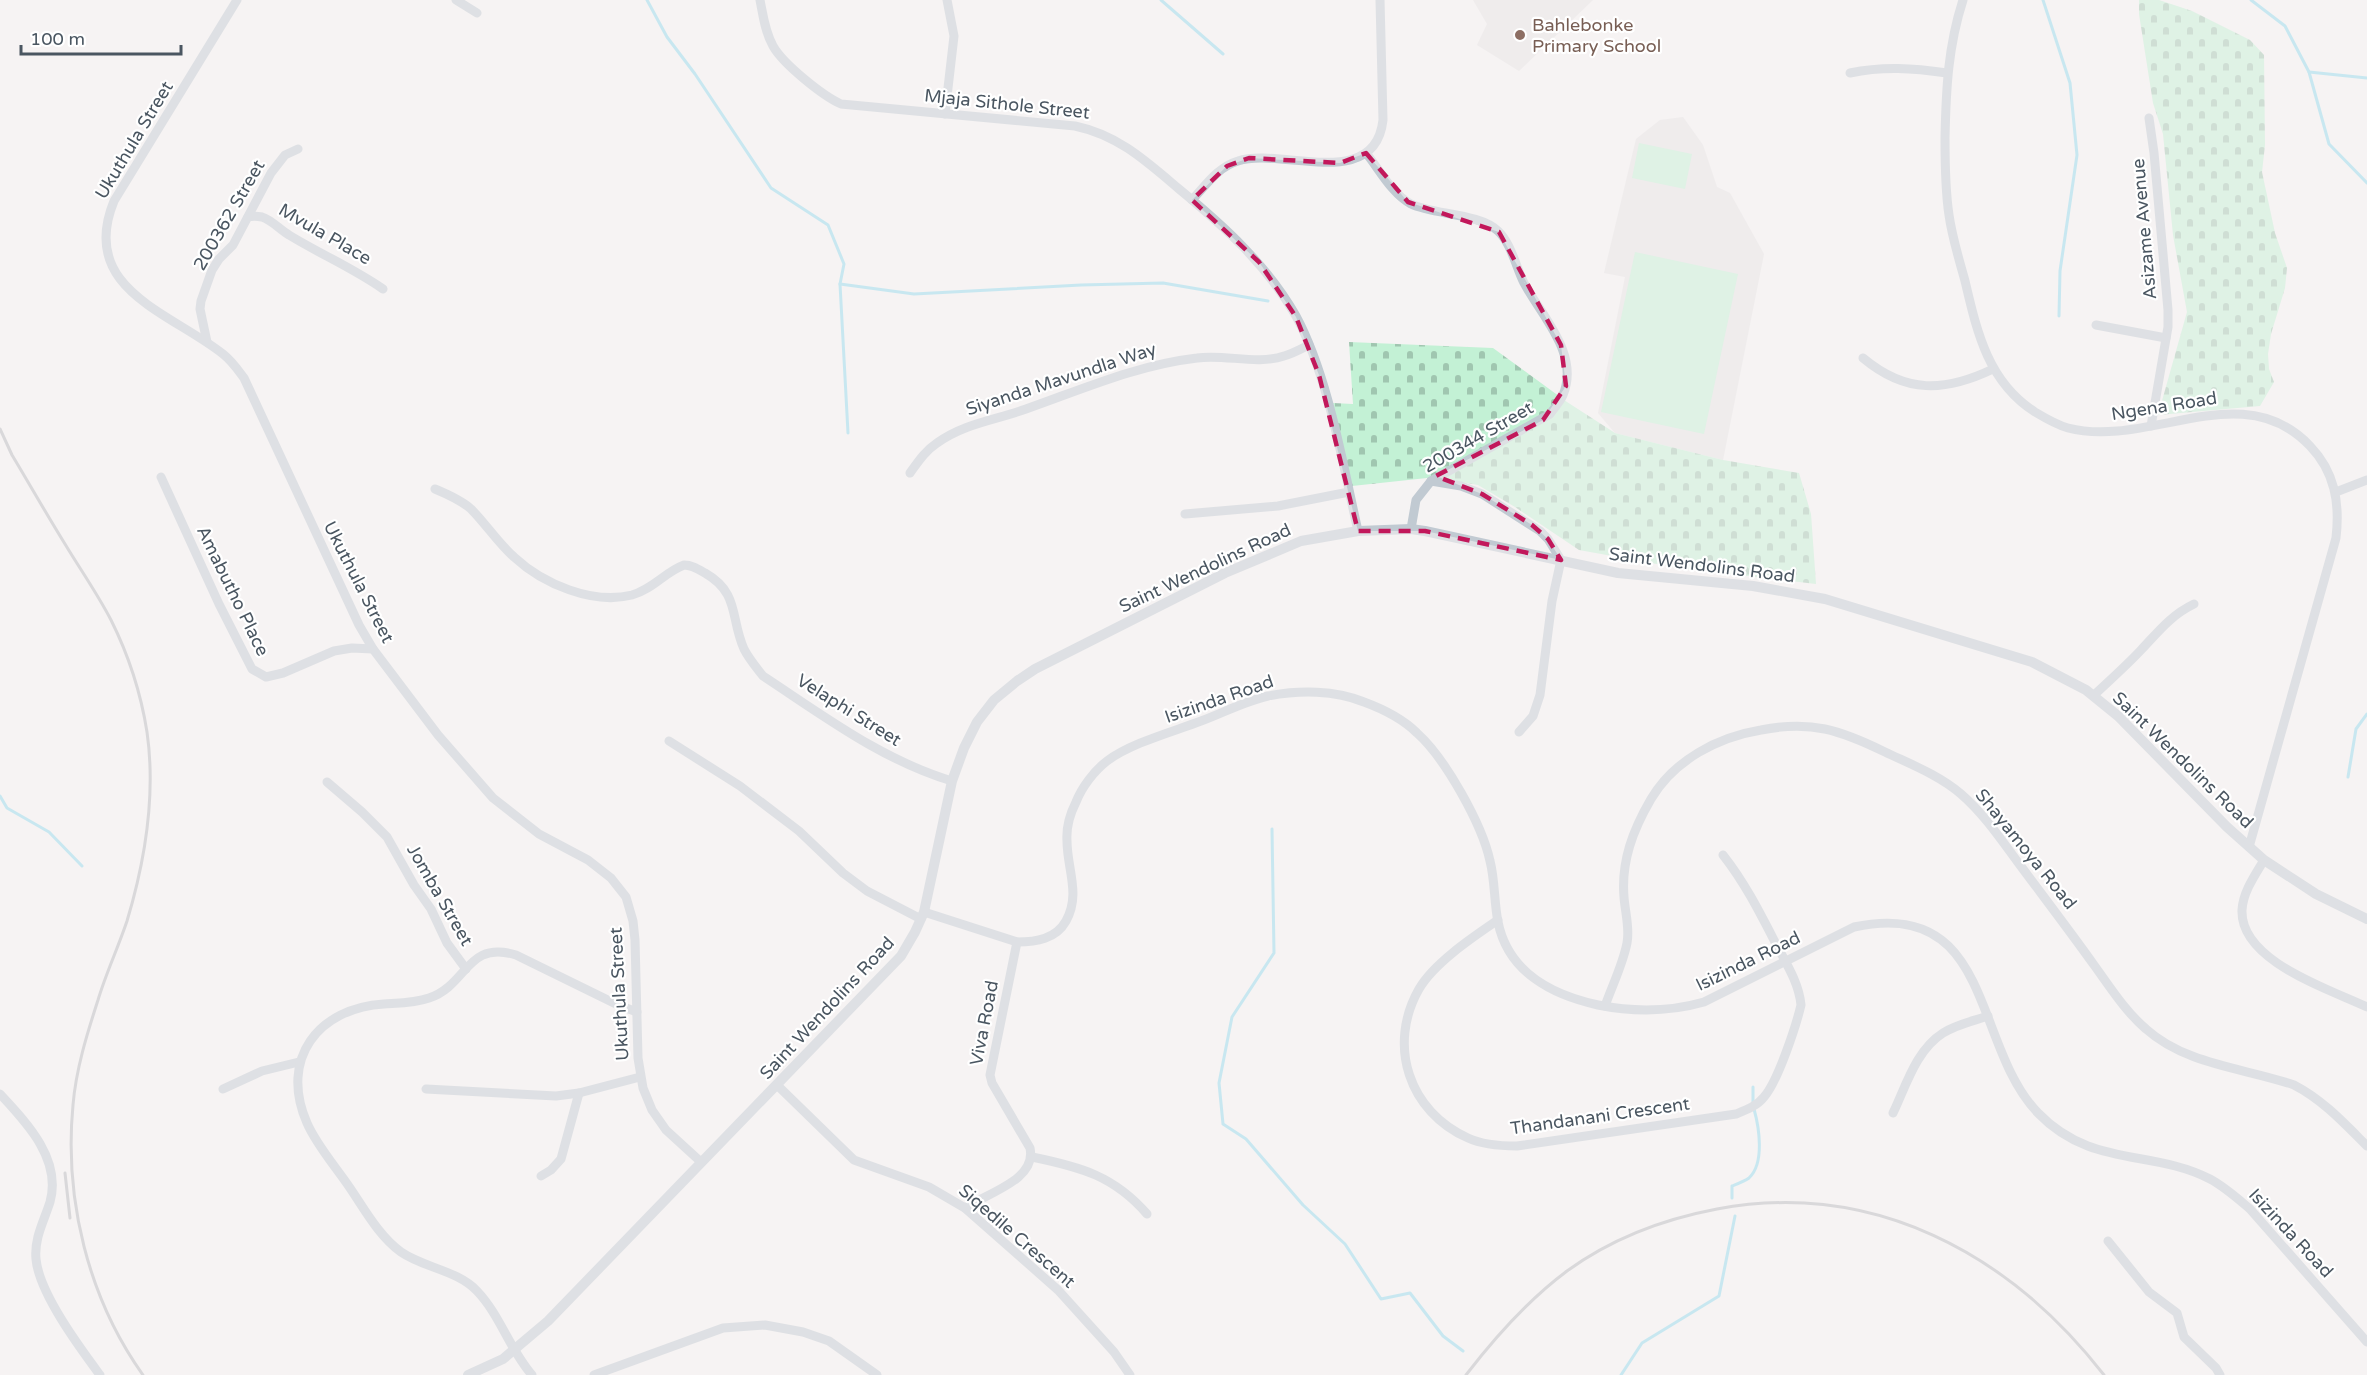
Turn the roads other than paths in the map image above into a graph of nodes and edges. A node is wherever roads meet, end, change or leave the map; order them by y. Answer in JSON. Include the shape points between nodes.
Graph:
{"nodes":[{"id":1,"x":237,"y":0,"type":"edge"},
{"id":2,"x":456,"y":0,"type":"edge"},
{"id":3,"x":760,"y":0,"type":"edge"},
{"id":4,"x":947,"y":0,"type":"edge"},
{"id":5,"x":1380,"y":0,"type":"edge"},
{"id":6,"x":1963,"y":0,"type":"edge"},
{"id":7,"x":477,"y":13,"type":"dead end"},
{"id":8,"x":1850,"y":73,"type":"dead end"},
{"id":9,"x":1947,"y":73,"type":"junction"},
{"id":10,"x":945,"y":114,"type":"junction"},
{"id":11,"x":2149,"y":118,"type":"dead end"},
{"id":12,"x":298,"y":149,"type":"dead end"},
{"id":13,"x":1366,"y":153,"type":"junction"},
{"id":14,"x":1192,"y":200,"type":"junction"},
{"id":15,"x":248,"y":217,"type":"junction"},
{"id":16,"x":382,"y":289,"type":"dead end"},
{"id":17,"x":2096,"y":325,"type":"dead end"},
{"id":18,"x":2166,"y":338,"type":"junction"},
{"id":19,"x":207,"y":342,"type":"junction"},
{"id":20,"x":1309,"y":345,"type":"junction"},
{"id":21,"x":1863,"y":358,"type":"dead end"},
{"id":22,"x":1993,"y":369,"type":"junction"},
{"id":23,"x":2151,"y":426,"type":"junction"},
{"id":24,"x":910,"y":473,"type":"dead end"},
{"id":25,"x":161,"y":477,"type":"dead end"},
{"id":26,"x":2367,"y":480,"type":"edge"},
{"id":27,"x":1431,"y":481,"type":"junction"},
{"id":28,"x":435,"y":489,"type":"dead end"},
{"id":29,"x":1349,"y":492,"type":"junction"},
{"id":30,"x":2336,"y":492,"type":"junction"},
{"id":31,"x":1185,"y":514,"type":"dead end"},
{"id":32,"x":1412,"y":529,"type":"junction"},
{"id":33,"x":1358,"y":531,"type":"junction"},
{"id":34,"x":1560,"y":560,"type":"junction"},
{"id":35,"x":2194,"y":604,"type":"dead end"},
{"id":36,"x":373,"y":649,"type":"junction"},
{"id":37,"x":2093,"y":696,"type":"junction"},
{"id":38,"x":1519,"y":732,"type":"dead end"},
{"id":39,"x":669,"y":741,"type":"dead end"},
{"id":40,"x":952,"y":781,"type":"junction"},
{"id":41,"x":327,"y":782,"type":"dead end"},
{"id":42,"x":2249,"y":847,"type":"junction"},
{"id":43,"x":1723,"y":855,"type":"dead end"},
{"id":44,"x":2264,"y":860,"type":"junction"},
{"id":45,"x":922,"y":916,"type":"junction"},
{"id":46,"x":2367,"y":919,"type":"edge"},
{"id":47,"x":1498,"y":920,"type":"junction"},
{"id":48,"x":1017,"y":942,"type":"junction"},
{"id":49,"x":1785,"y":963,"type":"junction"},
{"id":50,"x":466,"y":969,"type":"junction"},
{"id":51,"x":1605,"y":1006,"type":"junction"},
{"id":52,"x":2367,"y":1007,"type":"edge"},
{"id":53,"x":637,"y":1012,"type":"junction"},
{"id":54,"x":1988,"y":1016,"type":"junction"},
{"id":55,"x":299,"y":1062,"type":"junction"},
{"id":56,"x":640,"y":1077,"type":"junction"},
{"id":57,"x":777,"y":1085,"type":"junction"},
{"id":58,"x":223,"y":1089,"type":"dead end"},
{"id":59,"x":426,"y":1089,"type":"dead end"},
{"id":60,"x":579,"y":1093,"type":"junction"},
{"id":61,"x":0,"y":1094,"type":"edge"},
{"id":62,"x":1893,"y":1113,"type":"dead end"},
{"id":63,"x":2367,"y":1146,"type":"edge"},
{"id":64,"x":1032,"y":1158,"type":"junction"},
{"id":65,"x":701,"y":1162,"type":"junction"},
{"id":66,"x":542,"y":1176,"type":"dead end"},
{"id":67,"x":965,"y":1208,"type":"junction"},
{"id":68,"x":1148,"y":1214,"type":"dead end"},
{"id":69,"x":2108,"y":1241,"type":"dead end"},
{"id":70,"x":2367,"y":1342,"type":"edge"},
{"id":71,"x":514,"y":1351,"type":"junction"},
{"id":72,"x":100,"y":1375,"type":"edge"},
{"id":73,"x":468,"y":1375,"type":"edge"},
{"id":74,"x":532,"y":1375,"type":"edge"},
{"id":75,"x":594,"y":1375,"type":"edge"},
{"id":76,"x":877,"y":1375,"type":"edge"},
{"id":77,"x":1130,"y":1375,"type":"edge"},
{"id":78,"x":2220,"y":1375,"type":"edge"}],
"edges":[{"from":1,"to":19,"type":"street","name":"Ukuthula Street","via":[[123,185],[105,230],[108,258],[122,282],[146,304]]},
{"from":2,"to":7,"type":"street"},
{"from":3,"to":10,"type":"street","name":"Mjaja Sithole Street","via":[[773,47],[829,98],[842,105]]},
{"from":4,"to":10,"type":"street","via":[[954,36]]},
{"from":5,"to":13,"type":"street","via":[[1383,120],[1380,133]]},
{"from":6,"to":9,"type":"street","name":"Ngena Road","via":[[1953,30]]},
{"from":8,"to":9,"type":"street","via":[[1893,67]]},
{"from":9,"to":22,"type":"street","name":"Ngena Road","via":[[1945,187],[1949,218],[1978,335]]},
{"from":10,"to":14,"type":"street","name":"Mjaja Sithole Street","via":[[1095,130],[1132,150]]},
{"from":11,"to":18,"type":"street","name":"Asizame Avenue","via":[[2167,284]]},
{"from":12,"to":15,"type":"street","name":"200362 Street","via":[[285,155],[270,173]]},
{"from":13,"to":14,"type":"street","via":[[1340,163],[1260,158],[1237,161],[1219,171]]},
{"from":13,"to":27,"type":"street","name":"200344 Street","via":[[1408,202],[1467,218],[1499,232],[1528,290],[1554,329],[1567,370],[1563,397],[1550,414]]},
{"from":14,"to":20,"type":"street","name":"Mjaja Sithole Street","via":[[1258,262],[1296,317]]},
{"from":15,"to":16,"type":"street","name":"Mvula Place","via":[[269,220],[286,234],[361,273]]},
{"from":15,"to":19,"type":"street","name":"200362 Street","via":[[233,246],[212,270],[201,301]]},
{"from":17,"to":18,"type":"street"},
{"from":18,"to":23,"type":"street","name":"Asizame Avenue"},
{"from":19,"to":36,"type":"street","name":"Ukuthula Street","via":[[231,361],[252,392],[343,594]]},
{"from":20,"to":24,"type":"street","name":"Siyanda Mavundla Way","via":[[1271,359],[1198,357],[1125,373],[1024,410],[966,426],[936,443]]},
{"from":20,"to":29,"type":"street","name":"Mjaja Sithole Street"},
{"from":21,"to":22,"type":"street","via":[[1899,379],[1929,387]]},
{"from":22,"to":23,"type":"street","name":"Ngena Road","via":[[2023,404],[2066,427],[2122,432]]},
{"from":23,"to":30,"type":"street","name":"Ngena Road","via":[[2222,413],[2256,415],[2284,425],[2306,441],[2321,458]]},
{"from":25,"to":36,"type":"street","name":"Amabutho Place","via":[[252,669],[266,677],[334,651]]},
{"from":26,"to":30,"type":"street"},
{"from":27,"to":32,"type":"street","name":"200344 Street","via":[[1416,500]]},
{"from":27,"to":34,"type":"street","via":[[1482,494],[1540,531]]},
{"from":28,"to":40,"type":"street","name":"Velaphi Street","via":[[470,508],[514,558],[534,573],[570,590],[597,597],[630,596],[678,567],[690,565],[723,585],[743,648],[764,675],[866,744]]},
{"from":29,"to":31,"type":"street","via":[[1278,506]]},
{"from":29,"to":33,"type":"street","name":"Mjaja Sithole Street"},
{"from":30,"to":42,"type":"street","name":"Ngena Road","via":[[2336,538]]},
{"from":32,"to":33,"type":"street","name":"Saint Wendolins Road"},
{"from":32,"to":34,"type":"street","name":"Saint Wendolins Road"},
{"from":33,"to":40,"type":"street","name":"Saint Wendolins Road","via":[[1301,541],[1263,555],[1035,669],[994,700],[977,722]]},
{"from":34,"to":37,"type":"street","name":"Saint Wendolins Road","via":[[1618,573],[1753,586],[1825,599],[2032,662]]},
{"from":34,"to":38,"type":"street","via":[[1540,695],[1533,716]]},
{"from":35,"to":37,"type":"street","via":[[2162,626]]},
{"from":36,"to":53,"type":"street","name":"Ukuthula Street","via":[[438,735],[493,798],[539,834],[601,868],[626,897],[633,921]]},
{"from":37,"to":42,"type":"street","name":"Saint Wendolins Road","via":[[2118,716]]},
{"from":39,"to":45,"type":"street","via":[[740,786],[867,891]]},
{"from":40,"to":45,"type":"street","name":"Saint Wendolins Road"},
{"from":41,"to":50,"type":"street","name":"Jomba Street","via":[[387,837]]},
{"from":42,"to":44,"type":"street","name":"Saint Wendolins Road"},
{"from":43,"to":49,"type":"street","name":"Thandanani Crescent","via":[[1739,876]]},
{"from":44,"to":46,"type":"street","name":"Saint Wendolins Road","via":[[2325,899]]},
{"from":44,"to":52,"type":"street","via":[[2248,887],[2242,910],[2244,926],[2255,945],[2276,964]]},
{"from":45,"to":48,"type":"street","name":"Isizinda Road"},
{"from":45,"to":57,"type":"street","name":"Saint Wendolins Road","via":[[908,946],[889,970]]},
{"from":47,"to":48,"type":"street","name":"Isizinda Road","via":[[1486,846],[1452,778],[1417,732],[1363,701],[1331,693],[1291,693],[1245,704],[1107,761],[1090,778],[1068,824],[1066,842],[1074,900],[1066,922],[1050,937]]},
{"from":47,"to":49,"type":"street","name":"Thandanani Crescent","via":[[1426,979],[1409,1010],[1403,1048],[1410,1081],[1432,1115],[1469,1139],[1492,1146],[1545,1143],[1736,1114],[1753,1107],[1774,1082],[1799,1012],[1800,992]]},
{"from":47,"to":51,"type":"street","name":"Isizinda Road","via":[[1508,948],[1536,981],[1571,999]]},
{"from":48,"to":64,"type":"street","name":"Viva Road","via":[[990,1075]]},
{"from":49,"to":51,"type":"street","name":"Isizinda Road","via":[[1688,1007],[1666,1010]]},
{"from":49,"to":54,"type":"street","name":"Isizinda Road","via":[[1854,927],[1896,923],[1913,927],[1950,947],[1966,967]]},
{"from":50,"to":53,"type":"street","name":"Jomba Street","via":[[483,954],[502,951]]},
{"from":50,"to":55,"type":"street","via":[[429,998],[368,1005],[342,1013],[311,1038]]},
{"from":51,"to":63,"type":"street","name":"Shayamoya Road","via":[[1627,945],[1625,861],[1635,829],[1652,796],[1702,750],[1722,740],[1769,728],[1830,729],[1930,773],[1960,793],[2007,848],[2127,1009],[2153,1035],[2192,1056],[2294,1085],[2334,1113]]},
{"from":53,"to":56,"type":"street","name":"Ukuthula Street"},
{"from":54,"to":62,"type":"street","via":[[1944,1032],[1931,1042]]},
{"from":54,"to":70,"type":"street","name":"Isizinda Road","via":[[2023,1094],[2038,1113],[2086,1146],[2194,1172],[2231,1193],[2250,1209]]},
{"from":55,"to":58,"type":"street","via":[[262,1071]]},
{"from":55,"to":71,"type":"street","via":[[298,1087],[307,1123],[375,1224],[401,1252],[470,1284]]},
{"from":56,"to":60,"type":"street"},
{"from":56,"to":65,"type":"street","name":"Ukuthula Street","via":[[655,1115]]},
{"from":57,"to":65,"type":"street","name":"Saint Wendolins Road"},
{"from":57,"to":67,"type":"street","name":"Siqedile Crescent","via":[[855,1160],[929,1187]]},
{"from":59,"to":60,"type":"street","via":[[556,1096]]},
{"from":60,"to":66,"type":"street","via":[[561,1159]]},
{"from":61,"to":72,"type":"street","via":[[37,1138],[49,1166],[52,1191],[36,1248],[42,1282],[70,1333]]},
{"from":64,"to":67,"type":"street","via":[[1020,1178]]},
{"from":64,"to":68,"type":"street","via":[[1072,1167],[1111,1182]]},
{"from":65,"to":71,"type":"street","name":"Saint Wendolins Road","via":[[548,1321]]},
{"from":67,"to":77,"type":"street","name":"Siqedile Crescent","via":[[1058,1290]]},
{"from":69,"to":78,"type":"street","via":[[2149,1292],[2177,1313],[2184,1337]]},
{"from":71,"to":73,"type":"street","name":"Saint Wendolins Road","via":[[490,1367]]},
{"from":71,"to":74,"type":"street"},
{"from":75,"to":76,"type":"street","via":[[723,1328],[765,1325],[829,1341]]}]}
